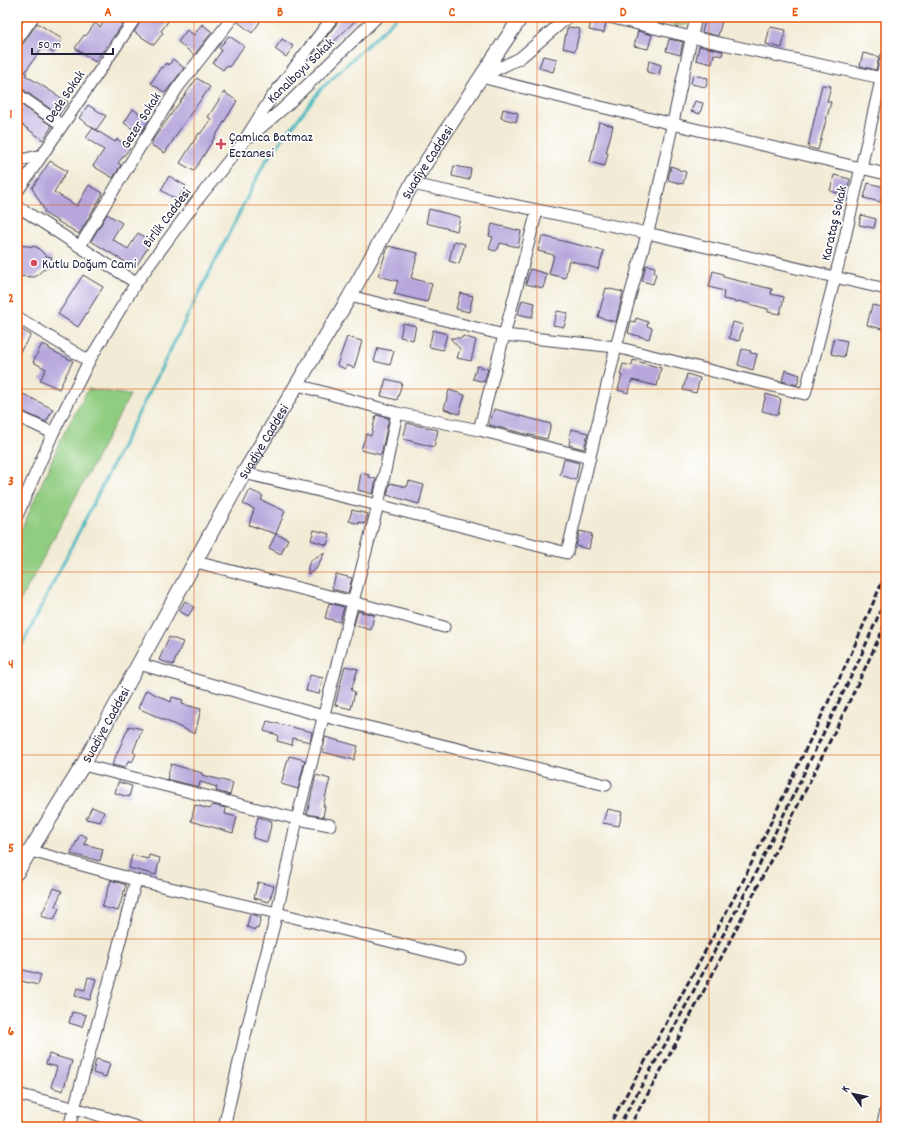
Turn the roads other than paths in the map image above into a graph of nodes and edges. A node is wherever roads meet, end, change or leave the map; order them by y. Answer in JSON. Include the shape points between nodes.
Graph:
{"nodes":[{"id":1,"x":32,"y":17,"type":"edge"},
{"id":2,"x":136,"y":17,"type":"edge"},
{"id":3,"x":233,"y":17,"type":"edge"},
{"id":4,"x":333,"y":17,"type":"edge"},
{"id":5,"x":377,"y":17,"type":"edge"},
{"id":6,"x":521,"y":17,"type":"edge"},
{"id":7,"x":568,"y":17,"type":"edge"},
{"id":8,"x":609,"y":17,"type":"edge"},
{"id":9,"x":696,"y":17,"type":"edge"},
{"id":10,"x":691,"y":37,"type":"junction"},
{"id":11,"x":17,"y":40,"type":"edge"},
{"id":12,"x":886,"y":58,"type":"edge"},
{"id":13,"x":481,"y":76,"type":"junction"},
{"id":14,"x":884,"y":78,"type":"edge"},
{"id":15,"x":17,"y":94,"type":"edge"},
{"id":16,"x":673,"y":124,"type":"junction"},
{"id":17,"x":62,"y":125,"type":"junction"},
{"id":18,"x":242,"y":144,"type":"junction"},
{"id":19,"x":42,"y":156,"type":"junction"},
{"id":20,"x":18,"y":160,"type":"edge"},
{"id":21,"x":861,"y":168,"type":"junction"},
{"id":22,"x":886,"y":174,"type":"edge"},
{"id":23,"x":412,"y":184,"type":"junction"},
{"id":24,"x":17,"y":192,"type":"edge"},
{"id":25,"x":17,"y":206,"type":"edge"},
{"id":26,"x":537,"y":211,"type":"junction"},
{"id":27,"x":647,"y":233,"type":"junction"},
{"id":28,"x":80,"y":246,"type":"junction"},
{"id":29,"x":835,"y":277,"type":"junction"},
{"id":30,"x":136,"y":283,"type":"junction"},
{"id":31,"x":886,"y":289,"type":"edge"},
{"id":32,"x":350,"y":296,"type":"junction"},
{"id":33,"x":17,"y":317,"type":"edge"},
{"id":34,"x":504,"y":334,"type":"junction"},
{"id":35,"x":616,"y":347,"type":"junction"},
{"id":36,"x":89,"y":361,"type":"junction"},
{"id":37,"x":298,"y":385,"type":"junction"},
{"id":38,"x":397,"y":414,"type":"junction"},
{"id":39,"x":17,"y":416,"type":"edge"},
{"id":40,"x":480,"y":430,"type":"junction"},
{"id":41,"x":53,"y":433,"type":"junction"},
{"id":42,"x":590,"y":458,"type":"junction"},
{"id":43,"x":244,"y":473,"type":"junction"},
{"id":44,"x":21,"y":493,"type":"edge"},
{"id":45,"x":378,"y":505,"type":"junction"},
{"id":46,"x":17,"y":516,"type":"edge"},
{"id":47,"x":196,"y":562,"type":"junction"},
{"id":48,"x":353,"y":602,"type":"junction"},
{"id":49,"x":444,"y":627,"type":"dead end"},
{"id":50,"x":139,"y":664,"type":"junction"},
{"id":51,"x":323,"y":716,"type":"junction"},
{"id":52,"x":83,"y":765,"type":"junction"},
{"id":53,"x":606,"y":785,"type":"dead end"},
{"id":54,"x":297,"y":819,"type":"junction"},
{"id":55,"x":330,"y":825,"type":"dead end"},
{"id":56,"x":31,"y":850,"type":"junction"},
{"id":57,"x":17,"y":872,"type":"edge"},
{"id":58,"x":136,"y":880,"type":"junction"},
{"id":59,"x":277,"y":913,"type":"junction"},
{"id":60,"x":460,"y":959,"type":"dead end"},
{"id":61,"x":17,"y":1094,"type":"edge"},
{"id":62,"x":74,"y":1108,"type":"junction"},
{"id":63,"x":886,"y":1111,"type":"edge"},
{"id":64,"x":69,"y":1127,"type":"edge"},
{"id":65,"x":137,"y":1127,"type":"edge"},
{"id":66,"x":224,"y":1127,"type":"edge"},
{"id":67,"x":882,"y":1127,"type":"edge"}],
"edges":[{"from":1,"to":11,"type":"street"},
{"from":2,"to":17,"type":"street","name":"Dede Sokak"},
{"from":3,"to":28,"type":"street","name":"Gezer Sokak","via":[[178,87]]},
{"from":4,"to":18,"type":"street","name":"Birlik Caddesi","via":[[271,98]]},
{"from":5,"to":18,"type":"street","name":"Kanalboyu Sokak"},
{"from":6,"to":13,"type":"main road","name":"Suadiye Caddesi"},
{"from":7,"to":13,"type":"street","via":[[520,58]]},
{"from":8,"to":10,"type":"street"},
{"from":9,"to":10,"type":"street"},
{"from":10,"to":14,"type":"street"},
{"from":10,"to":16,"type":"street"},
{"from":12,"to":14,"type":"street","name":"Karataş Sokak"},
{"from":13,"to":16,"type":"street"},
{"from":13,"to":23,"type":"main road","name":"Suadiye Caddesi"},
{"from":14,"to":21,"type":"street","name":"Karataş Sokak"},
{"from":15,"to":17,"type":"street"},
{"from":16,"to":21,"type":"street"},
{"from":16,"to":27,"type":"street"},
{"from":17,"to":19,"type":"street","name":"Dede Sokak"},
{"from":18,"to":30,"type":"street","name":"Birlik Caddesi","via":[[198,198]]},
{"from":19,"to":20,"type":"street"},
{"from":19,"to":24,"type":"street","name":"Dede Sokak"},
{"from":21,"to":22,"type":"street"},
{"from":21,"to":29,"type":"street","name":"Karataş Sokak"},
{"from":23,"to":26,"type":"street"},
{"from":23,"to":32,"type":"main road","name":"Suadiye Caddesi"},
{"from":25,"to":28,"type":"street"},
{"from":26,"to":27,"type":"street"},
{"from":26,"to":34,"type":"street"},
{"from":27,"to":29,"type":"street"},
{"from":27,"to":35,"type":"street"},
{"from":28,"to":30,"type":"street"},
{"from":29,"to":31,"type":"street"},
{"from":29,"to":35,"type":"street","name":"Karataş Sokak","via":[[805,394]]},
{"from":30,"to":36,"type":"street","name":"Birlik Caddesi"},
{"from":32,"to":34,"type":"street"},
{"from":32,"to":37,"type":"main road","name":"Suadiye Caddesi"},
{"from":33,"to":36,"type":"street"},
{"from":34,"to":35,"type":"street"},
{"from":34,"to":40,"type":"street"},
{"from":35,"to":42,"type":"street"},
{"from":36,"to":41,"type":"street","name":"Birlik Caddesi"},
{"from":37,"to":38,"type":"street"},
{"from":37,"to":43,"type":"main road","name":"Suadiye Caddesi"},
{"from":38,"to":40,"type":"street"},
{"from":38,"to":45,"type":"street"},
{"from":39,"to":41,"type":"street"},
{"from":40,"to":42,"type":"street"},
{"from":41,"to":44,"type":"street","name":"Birlik Caddesi"},
{"from":42,"to":45,"type":"street","via":[[567,553]]},
{"from":43,"to":45,"type":"street"},
{"from":43,"to":47,"type":"main road","name":"Suadiye Caddesi"},
{"from":44,"to":46,"type":"street","name":"Birlik Caddesi"},
{"from":45,"to":48,"type":"street"},
{"from":47,"to":48,"type":"street"},
{"from":47,"to":50,"type":"main road","name":"Suadiye Caddesi"},
{"from":48,"to":49,"type":"street"},
{"from":48,"to":51,"type":"street"},
{"from":50,"to":51,"type":"street"},
{"from":50,"to":52,"type":"main road","name":"Suadiye Caddesi"},
{"from":51,"to":53,"type":"street"},
{"from":51,"to":54,"type":"street"},
{"from":52,"to":54,"type":"street"},
{"from":52,"to":56,"type":"main road","name":"Suadiye Caddesi"},
{"from":54,"to":55,"type":"street"},
{"from":54,"to":59,"type":"street"},
{"from":56,"to":57,"type":"main road","name":"Suadiye Caddesi"},
{"from":56,"to":58,"type":"street"},
{"from":58,"to":59,"type":"street"},
{"from":58,"to":62,"type":"street"},
{"from":59,"to":60,"type":"street"},
{"from":59,"to":66,"type":"street"},
{"from":61,"to":62,"type":"street"},
{"from":62,"to":64,"type":"street"},
{"from":62,"to":65,"type":"street"},
{"from":63,"to":67,"type":"street"}]}
